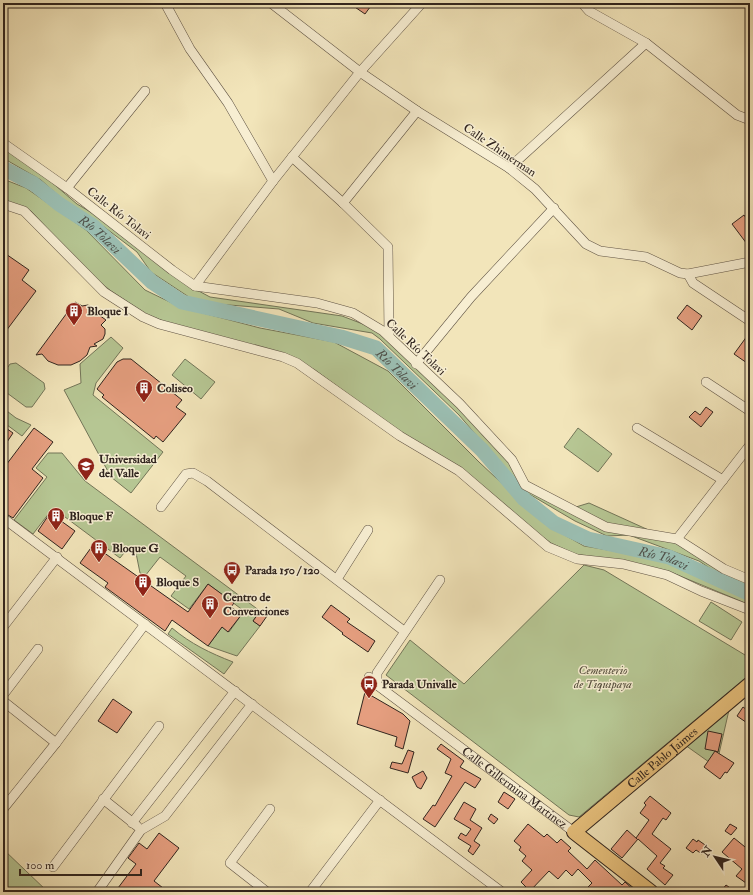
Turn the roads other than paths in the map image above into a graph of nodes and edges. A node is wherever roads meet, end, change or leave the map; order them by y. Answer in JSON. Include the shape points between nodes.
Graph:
{"nodes":[{"id":1,"x":165,"y":3,"type":"edge"},
{"id":2,"x":271,"y":3,"type":"edge"},
{"id":3,"x":422,"y":3,"type":"edge"},
{"id":4,"x":582,"y":3,"type":"edge"},
{"id":5,"x":646,"y":43,"type":"junction"},
{"id":6,"x":360,"y":72,"type":"junction"},
{"id":7,"x":145,"y":91,"type":"dead end"},
{"id":8,"x":417,"y":111,"type":"junction"},
{"id":9,"x":750,"y":120,"type":"edge"},
{"id":10,"x":3,"y":143,"type":"edge"},
{"id":11,"x":292,"y":157,"type":"junction"},
{"id":12,"x":509,"y":168,"type":"junction"},
{"id":13,"x":273,"y":181,"type":"junction"},
{"id":14,"x":68,"y":188,"type":"junction"},
{"id":15,"x":343,"y":203,"type":"junction"},
{"id":16,"x":3,"y":204,"type":"edge"},
{"id":17,"x":554,"y":208,"type":"junction"},
{"id":18,"x":750,"y":262,"type":"edge"},
{"id":19,"x":688,"y":274,"type":"junction"},
{"id":20,"x":195,"y":286,"type":"junction"},
{"id":21,"x":750,"y":321,"type":"edge"},
{"id":22,"x":389,"y":336,"type":"junction"},
{"id":23,"x":416,"y":364,"type":"junction"},
{"id":24,"x":706,"y":382,"type":"dead end"},
{"id":25,"x":750,"y":411,"type":"edge"},
{"id":26,"x":637,"y":428,"type":"dead end"},
{"id":27,"x":750,"y":445,"type":"edge"},
{"id":28,"x":723,"y":480,"type":"junction"},
{"id":29,"x":161,"y":508,"type":"dead end"},
{"id":30,"x":3,"y":518,"type":"edge"},
{"id":31,"x":368,"y":530,"type":"dead end"},
{"id":32,"x":677,"y":539,"type":"junction"},
{"id":33,"x":57,"y":557,"type":"junction"},
{"id":34,"x":337,"y":579,"type":"junction"},
{"id":35,"x":440,"y":580,"type":"dead end"},
{"id":36,"x":750,"y":580,"type":"edge"},
{"id":37,"x":750,"y":610,"type":"edge"},
{"id":38,"x":145,"y":624,"type":"junction"},
{"id":39,"x":3,"y":627,"type":"edge"},
{"id":40,"x":404,"y":631,"type":"junction"},
{"id":41,"x":38,"y":649,"type":"dead end"},
{"id":42,"x":367,"y":680,"type":"dead end"},
{"id":43,"x":750,"y":684,"type":"edge"},
{"id":44,"x":377,"y":685,"type":"junction"},
{"id":45,"x":235,"y":691,"type":"junction"},
{"id":46,"x":3,"y":695,"type":"edge"},
{"id":47,"x":3,"y":701,"type":"edge"},
{"id":48,"x":252,"y":704,"type":"junction"},
{"id":49,"x":159,"y":726,"type":"dead end"},
{"id":50,"x":56,"y":743,"type":"junction"},
{"id":51,"x":103,"y":799,"type":"junction"},
{"id":52,"x":380,"y":800,"type":"junction"},
{"id":53,"x":3,"y":809,"type":"edge"},
{"id":54,"x":270,"y":809,"type":"dead end"},
{"id":55,"x":132,"y":823,"type":"junction"},
{"id":56,"x":141,"y":830,"type":"junction"},
{"id":57,"x":574,"y":832,"type":"junction"},
{"id":58,"x":53,"y":867,"type":"dead end"},
{"id":59,"x":97,"y":892,"type":"edge"},
{"id":60,"x":267,"y":892,"type":"edge"},
{"id":61,"x":310,"y":892,"type":"edge"},
{"id":62,"x":502,"y":892,"type":"edge"},
{"id":63,"x":651,"y":892,"type":"edge"}],
"edges":[{"from":1,"to":13,"type":"street","via":[[190,49],[228,103]]},
{"from":2,"to":6,"type":"street","name":"Calle Zhimerman"},
{"from":3,"to":6,"type":"street"},
{"from":4,"to":5,"type":"street","via":[[589,11]]},
{"from":5,"to":9,"type":"street","via":[[737,115]]},
{"from":5,"to":12,"type":"street"},
{"from":6,"to":8,"type":"street","name":"Calle Zhimerman"},
{"from":6,"to":11,"type":"street"},
{"from":7,"to":14,"type":"street"},
{"from":8,"to":12,"type":"street","name":"Calle Zhimerman"},
{"from":8,"to":15,"type":"street"},
{"from":10,"to":14,"type":"street","name":"Calle Río Tolavi"},
{"from":11,"to":13,"type":"street"},
{"from":11,"to":15,"type":"street"},
{"from":12,"to":17,"type":"street","name":"Calle Zhimerman","via":[[535,188]]},
{"from":13,"to":20,"type":"street"},
{"from":14,"to":20,"type":"street","name":"Calle Río Tolavi"},
{"from":15,"to":22,"type":"street","via":[[388,247]]},
{"from":16,"to":37,"type":"street","via":[[24,211],[104,292],[143,317],[159,324],[297,364],[400,436],[459,471],[548,547],[577,559],[623,564],[668,575]]},
{"from":17,"to":19,"type":"street","name":"Calle Zhimerman","via":[[586,244],[600,251],[646,257],[680,273]]},
{"from":17,"to":23,"type":"street","via":[[471,296]]},
{"from":18,"to":19,"type":"street","name":"Calle Zhimerman"},
{"from":19,"to":21,"type":"street","via":[[693,283]]},
{"from":20,"to":22,"type":"street","name":"Calle Río Tolavi","via":[[316,303],[353,313]]},
{"from":22,"to":23,"type":"street","name":"Calle Río Tolavi"},
{"from":23,"to":32,"type":"street","name":"Calle Río Tolavi","via":[[460,404],[512,460],[525,485],[606,526]]},
{"from":24,"to":25,"type":"street"},
{"from":26,"to":28,"type":"street"},
{"from":27,"to":28,"type":"street"},
{"from":28,"to":32,"type":"street"},
{"from":29,"to":34,"type":"street","via":[[186,474],[192,473],[218,489]]},
{"from":30,"to":33,"type":"street"},
{"from":31,"to":34,"type":"street"},
{"from":32,"to":36,"type":"street","name":"Calle Río Tolavi","via":[[724,569]]},
{"from":33,"to":38,"type":"street"},
{"from":33,"to":39,"type":"street"},
{"from":34,"to":40,"type":"street"},
{"from":35,"to":40,"type":"street"},
{"from":38,"to":45,"type":"street"},
{"from":38,"to":50,"type":"street"},
{"from":40,"to":44,"type":"street","via":[[377,673]]},
{"from":41,"to":46,"type":"street"},
{"from":42,"to":44,"type":"street","name":"Calle Gillermina Martinez"},
{"from":43,"to":57,"type":"main road","name":"Calle Pablo Jaimes"},
{"from":44,"to":57,"type":"street","name":"Calle Gillermina Martinez"},
{"from":45,"to":48,"type":"street"},
{"from":45,"to":55,"type":"street"},
{"from":47,"to":50,"type":"street"},
{"from":48,"to":52,"type":"street"},
{"from":48,"to":56,"type":"street","via":[[165,816]]},
{"from":49,"to":51,"type":"street"},
{"from":50,"to":53,"type":"street"},
{"from":51,"to":55,"type":"street"},
{"from":51,"to":58,"type":"street"},
{"from":52,"to":61,"type":"street"},
{"from":52,"to":62,"type":"street"},
{"from":54,"to":60,"type":"street","via":[[230,863]]},
{"from":55,"to":56,"type":"street"},
{"from":56,"to":59,"type":"street"},
{"from":57,"to":63,"type":"main road","name":"Calle Gillermina Martinez"}]}
